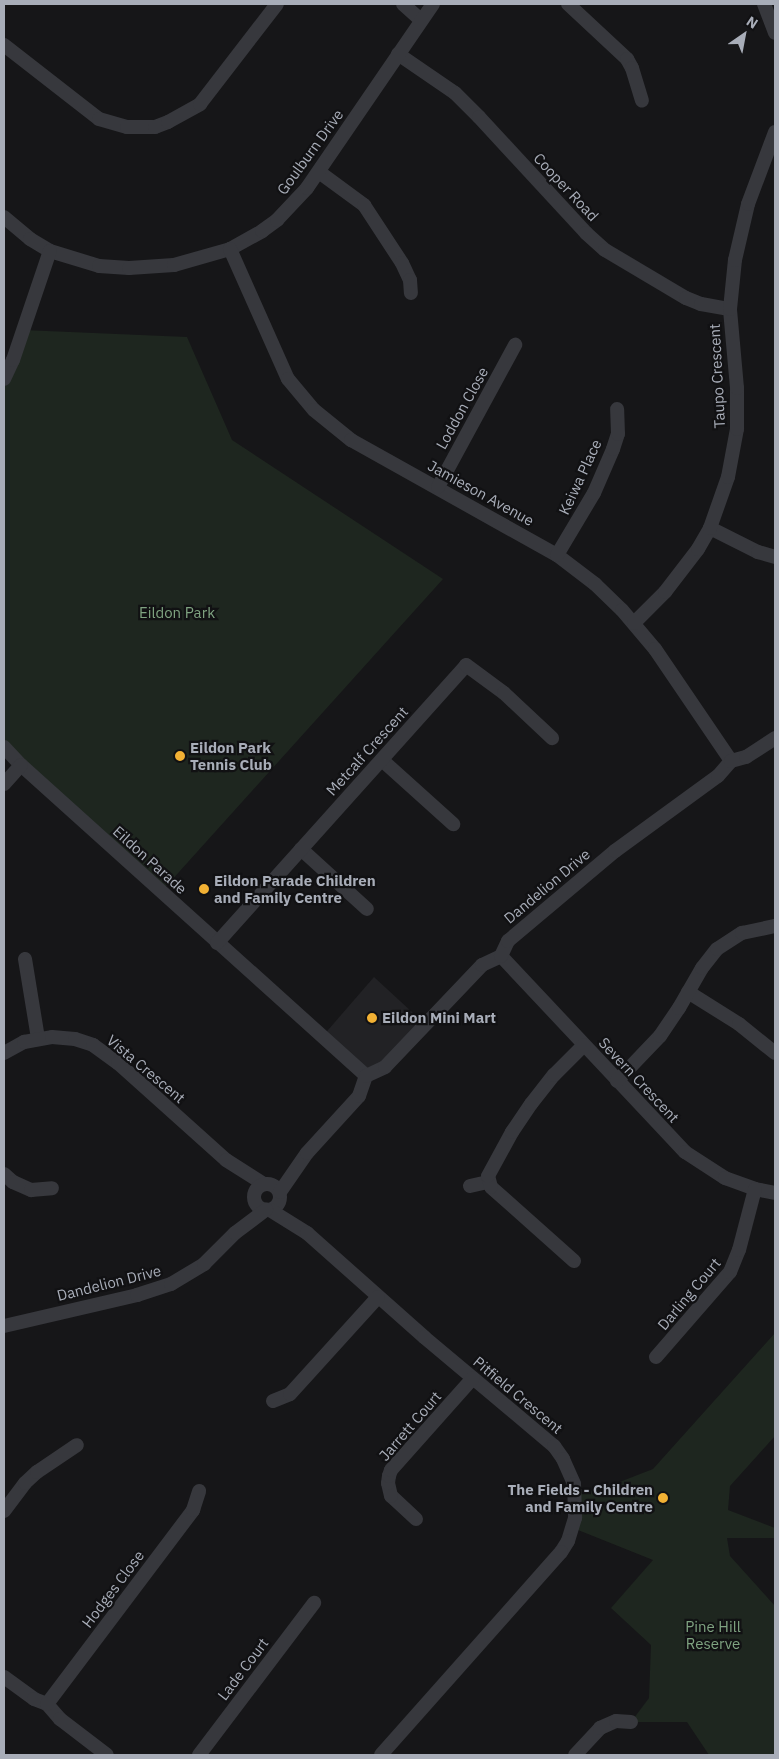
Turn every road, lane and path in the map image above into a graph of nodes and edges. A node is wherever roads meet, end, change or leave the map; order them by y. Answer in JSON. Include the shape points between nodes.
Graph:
{"nodes":[{"id":1,"x":277,"y":4,"type":"edge"},
{"id":2,"x":404,"y":4,"type":"edge"},
{"id":3,"x":433,"y":4,"type":"edge"},
{"id":4,"x":568,"y":4,"type":"edge"},
{"id":5,"x":764,"y":4,"type":"edge"},
{"id":6,"x":421,"y":20,"type":"junction"},
{"id":7,"x":775,"y":33,"type":"edge"},
{"id":8,"x":4,"y":45,"type":"edge"},
{"id":9,"x":398,"y":54,"type":"junction"},
{"id":10,"x":642,"y":101,"type":"dead end"},
{"id":11,"x":775,"y":132,"type":"edge"},
{"id":12,"x":318,"y":172,"type":"junction"},
{"id":13,"x":4,"y":217,"type":"edge"},
{"id":14,"x":230,"y":249,"type":"junction"},
{"id":15,"x":50,"y":251,"type":"junction"},
{"id":16,"x":411,"y":293,"type":"dead end"},
{"id":17,"x":730,"y":309,"type":"junction"},
{"id":18,"x":515,"y":345,"type":"dead end"},
{"id":19,"x":4,"y":379,"type":"edge"},
{"id":20,"x":617,"y":409,"type":"dead end"},
{"id":21,"x":438,"y":487,"type":"junction"},
{"id":22,"x":710,"y":528,"type":"junction"},
{"id":23,"x":557,"y":555,"type":"junction"},
{"id":24,"x":775,"y":558,"type":"edge"},
{"id":25,"x":634,"y":623,"type":"junction"},
{"id":26,"x":552,"y":738,"type":"dead end"},
{"id":27,"x":775,"y":738,"type":"edge"},
{"id":28,"x":4,"y":746,"type":"edge"},
{"id":29,"x":382,"y":760,"type":"junction"},
{"id":30,"x":731,"y":761,"type":"junction"},
{"id":31,"x":21,"y":765,"type":"junction"},
{"id":32,"x":4,"y":784,"type":"edge"},
{"id":33,"x":454,"y":824,"type":"dead end"},
{"id":34,"x":301,"y":850,"type":"junction"},
{"id":35,"x":367,"y":908,"type":"dead end"},
{"id":36,"x":775,"y":926,"type":"edge"},
{"id":37,"x":217,"y":943,"type":"junction"},
{"id":38,"x":501,"y":956,"type":"junction"},
{"id":39,"x":25,"y":959,"type":"dead end"},
{"id":40,"x":688,"y":992,"type":"junction"},
{"id":41,"x":38,"y":1038,"type":"junction"},
{"id":42,"x":584,"y":1045,"type":"junction"},
{"id":43,"x":4,"y":1053,"type":"edge"},
{"id":44,"x":775,"y":1054,"type":"edge"},
{"id":45,"x":366,"y":1076,"type":"junction"},
{"id":46,"x":617,"y":1081,"type":"junction"},
{"id":47,"x":226,"y":1160,"type":"junction"},
{"id":48,"x":4,"y":1174,"type":"edge"},
{"id":49,"x":488,"y":1182,"type":"junction"},
{"id":50,"x":470,"y":1186,"type":"dead end"},
{"id":51,"x":52,"y":1188,"type":"dead end"},
{"id":52,"x":755,"y":1189,"type":"junction"},
{"id":53,"x":274,"y":1190,"type":"junction"},
{"id":54,"x":775,"y":1193,"type":"edge"},
{"id":55,"x":261,"y":1204,"type":"junction"},
{"id":56,"x":307,"y":1233,"type":"junction"},
{"id":57,"x":574,"y":1261,"type":"dead end"},
{"id":58,"x":378,"y":1297,"type":"junction"},
{"id":59,"x":4,"y":1326,"type":"edge"},
{"id":60,"x":656,"y":1357,"type":"dead end"},
{"id":61,"x":473,"y":1378,"type":"junction"},
{"id":62,"x":273,"y":1400,"type":"dead end"},
{"id":63,"x":77,"y":1445,"type":"dead end"},
{"id":64,"x":199,"y":1491,"type":"dead end"},
{"id":65,"x":4,"y":1511,"type":"edge"},
{"id":66,"x":416,"y":1519,"type":"dead end"},
{"id":67,"x":314,"y":1603,"type":"dead end"},
{"id":68,"x":4,"y":1678,"type":"edge"},
{"id":69,"x":47,"y":1704,"type":"junction"},
{"id":70,"x":631,"y":1722,"type":"dead end"},
{"id":71,"x":107,"y":1755,"type":"edge"},
{"id":72,"x":199,"y":1755,"type":"edge"},
{"id":73,"x":381,"y":1755,"type":"edge"},
{"id":74,"x":575,"y":1755,"type":"edge"}],
"edges":[{"from":1,"to":8,"type":"street","via":[[200,104],[155,127],[127,127],[99,119]]},
{"from":2,"to":6,"type":"street"},
{"from":3,"to":6,"type":"street","name":"Goulburn Drive"},
{"from":4,"to":10,"type":"street","via":[[627,59]]},
{"from":5,"to":7,"type":"street"},
{"from":6,"to":9,"type":"street","name":"Goulburn Drive"},
{"from":9,"to":12,"type":"street","name":"Goulburn Drive"},
{"from":9,"to":17,"type":"street","name":"Cooper Road","via":[[455,93],[604,250],[686,298]]},
{"from":11,"to":17,"type":"street","name":"Taupo Crescent","via":[[743,222]]},
{"from":12,"to":14,"type":"street","name":"Goulburn Drive","via":[[298,200],[277,220]]},
{"from":12,"to":16,"type":"street","via":[[364,205],[402,263],[410,280]]},
{"from":13,"to":15,"type":"street","name":"Goulburn Drive"},
{"from":14,"to":15,"type":"street","name":"Goulburn Drive","via":[[174,265],[129,268],[99,266]]},
{"from":14,"to":21,"type":"street","name":"Jamieson Avenue","via":[[282,366],[301,395],[339,431]]},
{"from":15,"to":19,"type":"street"},
{"from":17,"to":22,"type":"street","name":"Taupo Crescent","via":[[737,429],[728,477]]},
{"from":18,"to":21,"type":"street","name":"Loddon Close"},
{"from":20,"to":23,"type":"street","name":"Keiwa Place","via":[[618,434],[610,455],[590,502]]},
{"from":21,"to":23,"type":"street","name":"Jamieson Avenue"},
{"from":22,"to":24,"type":"street"},
{"from":22,"to":25,"type":"street","name":"Taupo Crescent","via":[[672,585]]},
{"from":23,"to":25,"type":"street","name":"Jamieson Avenue","via":[[595,584]]},
{"from":25,"to":30,"type":"street","name":"Jamieson Avenue"},
{"from":26,"to":29,"type":"street","name":"Metcalf Crescent","via":[[504,693],[466,665]]},
{"from":27,"to":30,"type":"street","name":"Dandelion Drive","via":[[746,757]]},
{"from":28,"to":31,"type":"street","name":"Eildon Parade"},
{"from":29,"to":33,"type":"street"},
{"from":29,"to":34,"type":"street","name":"Metcalf Crescent"},
{"from":30,"to":38,"type":"street","name":"Dandelion Drive","via":[[718,776],[566,890],[508,940]]},
{"from":31,"to":32,"type":"street"},
{"from":31,"to":37,"type":"street","name":"Eildon Parade"},
{"from":34,"to":35,"type":"street"},
{"from":34,"to":37,"type":"street","name":"Metcalf Crescent"},
{"from":36,"to":40,"type":"street","via":[[756,928],[728,941],[708,959]]},
{"from":37,"to":45,"type":"street","name":"Eildon Parade"},
{"from":38,"to":42,"type":"street","name":"Severn Crescent"},
{"from":38,"to":45,"type":"street","via":[[482,965],[384,1067]]},
{"from":39,"to":41,"type":"street"},
{"from":40,"to":44,"type":"street","via":[[730,1018]]},
{"from":40,"to":46,"type":"street","via":[[660,1036]]},
{"from":41,"to":43,"type":"street","name":"Vista Crescent"},
{"from":41,"to":47,"type":"street","name":"Vista Crescent","via":[[65,1037],[99,1048]]},
{"from":42,"to":46,"type":"street","name":"Severn Crescent"},
{"from":42,"to":49,"type":"street","via":[[554,1075],[521,1117],[490,1170]]},
{"from":45,"to":53,"type":"street","via":[[359,1096]]},
{"from":46,"to":52,"type":"street","name":"Severn Crescent","via":[[685,1152],[718,1174]]},
{"from":47,"to":53,"type":"street","name":"Vista Crescent"},
{"from":47,"to":55,"type":"street","name":"Vista Crescent"},
{"from":48,"to":51,"type":"street","via":[[31,1190]]},
{"from":49,"to":50,"type":"street"},
{"from":49,"to":57,"type":"street","via":[[496,1193]]},
{"from":52,"to":54,"type":"street","name":"Severn Crescent"},
{"from":52,"to":60,"type":"street","name":"Darling Court","via":[[730,1272]]},
{"from":53,"to":55,"type":"street","via":[[277,1206]]},
{"from":53,"to":55,"type":"street","via":[[258,1188]]},
{"from":53,"to":56,"type":"street","name":"Pitfield Crescent"},
{"from":55,"to":56,"type":"street","name":"Pitfield Crescent"},
{"from":55,"to":59,"type":"street","name":"Dandelion Drive","via":[[213,1256],[187,1276],[156,1290]]},
{"from":56,"to":58,"type":"street","name":"Pitfield Crescent"},
{"from":58,"to":61,"type":"street","name":"Pitfield Crescent"},
{"from":58,"to":62,"type":"street","via":[[290,1394]]},
{"from":61,"to":66,"type":"street","name":"Jarrett Court","via":[[388,1476],[391,1496]]},
{"from":61,"to":73,"type":"street","name":"Pitfield Crescent","via":[[554,1446],[563,1459],[572,1478],[575,1496],[573,1528],[553,1562]]},
{"from":63,"to":65,"type":"street","via":[[36,1472]]},
{"from":64,"to":69,"type":"street","name":"Hodges Close","via":[[193,1510]]},
{"from":67,"to":72,"type":"street","name":"Lade Court"},
{"from":68,"to":69,"type":"street"},
{"from":69,"to":71,"type":"street","via":[[60,1719]]},
{"from":70,"to":74,"type":"street","via":[[616,1721],[600,1728]]}]}
